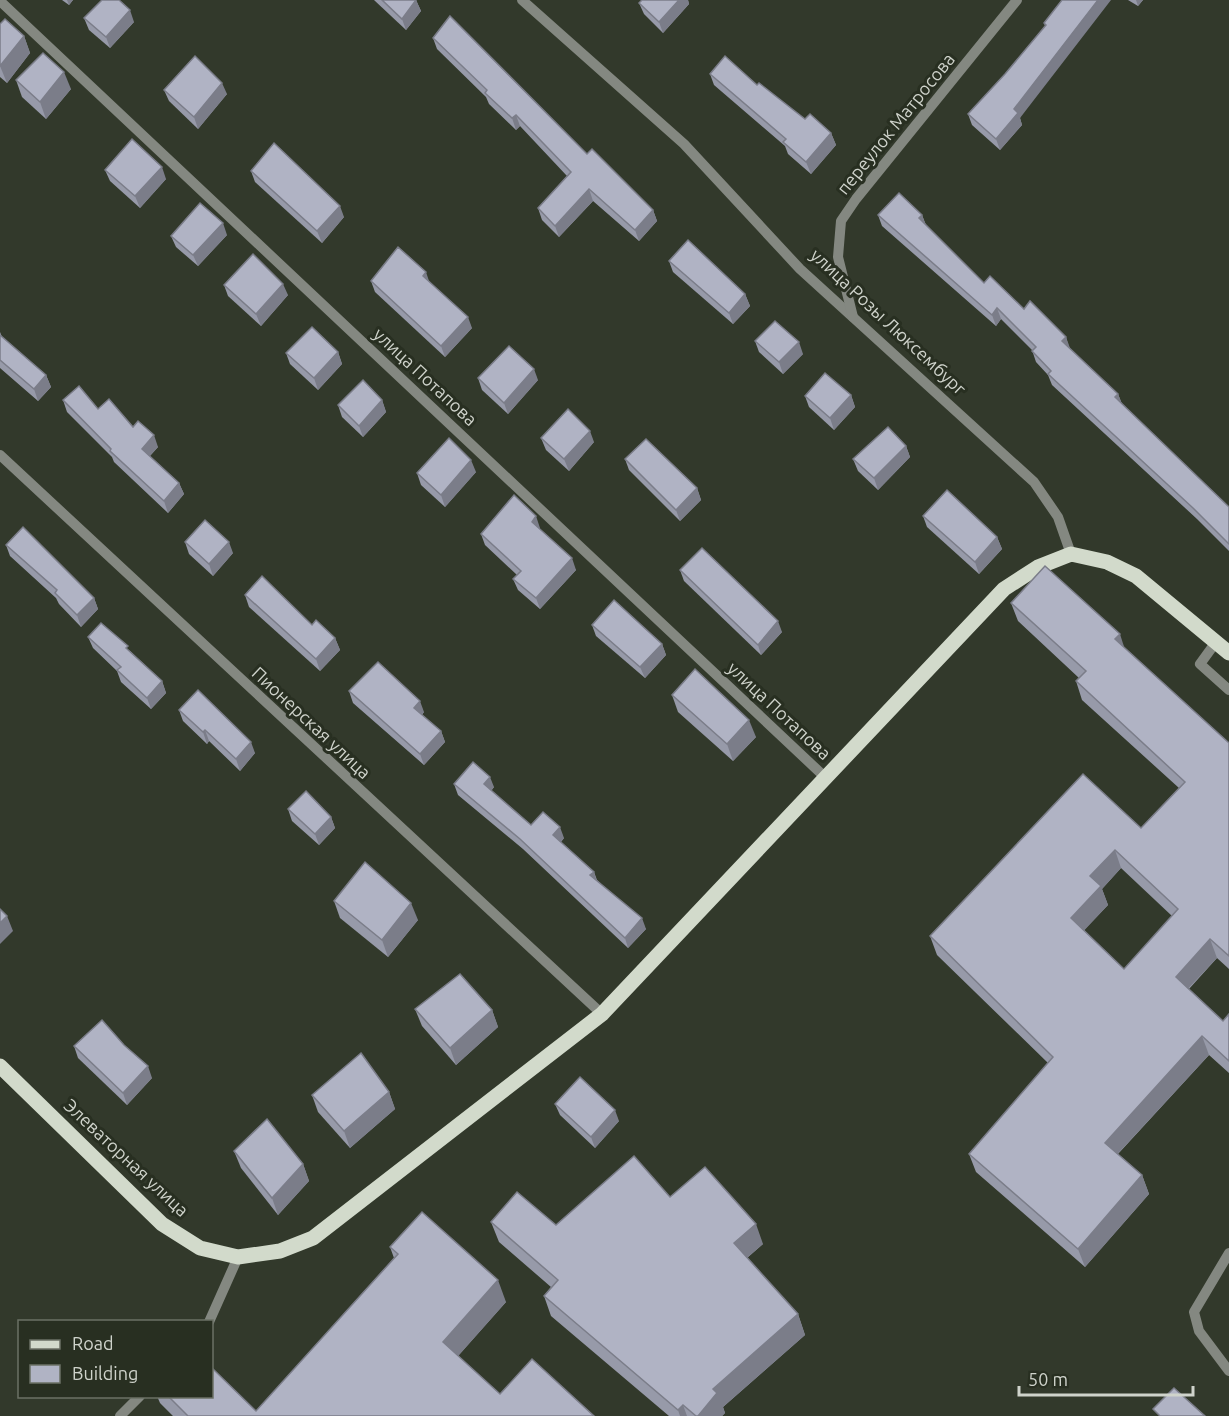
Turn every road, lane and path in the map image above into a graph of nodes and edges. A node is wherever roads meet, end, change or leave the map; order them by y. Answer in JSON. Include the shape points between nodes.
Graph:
{"nodes":[{"id":1,"x":522,"y":0,"type":"edge"},
{"id":2,"x":1017,"y":0,"type":"edge"},
{"id":3,"x":0,"y":1,"type":"edge"},
{"id":4,"x":853,"y":317,"type":"junction"},
{"id":5,"x":0,"y":455,"type":"edge"},
{"id":6,"x":1071,"y":554,"type":"junction"},
{"id":7,"x":1216,"y":642,"type":"junction"},
{"id":8,"x":1229,"y":653,"type":"edge"},
{"id":9,"x":1229,"y":690,"type":"edge"},
{"id":10,"x":827,"y":779,"type":"junction"},
{"id":11,"x":602,"y":1014,"type":"junction"},
{"id":12,"x":0,"y":1066,"type":"edge"},
{"id":13,"x":1229,"y":1253,"type":"edge"},
{"id":14,"x":238,"y":1257,"type":"junction"},
{"id":15,"x":210,"y":1320,"type":"edge"},
{"id":16,"x":1229,"y":1371,"type":"edge"},
{"id":17,"x":138,"y":1398,"type":"edge"},
{"id":18,"x":120,"y":1416,"type":"edge"}],
"edges":[{"from":1,"to":4,"type":"street","name":"улица Розы Люксембург","via":[[684,144],[800,269]]},
{"from":2,"to":4,"type":"street","name":"переулок Матросова","via":[[841,221],[838,257]]},
{"from":3,"to":10,"type":"street","name":"улица Потапова"},
{"from":4,"to":6,"type":"street","name":"улица Розы Люксембург","via":[[1034,482],[1058,517]]},
{"from":5,"to":11,"type":"street","name":"Пионерская улица"},
{"from":6,"to":7,"type":"main road","via":[[1107,562],[1136,576]]},
{"from":6,"to":10,"type":"main road","via":[[1038,567],[1004,589]]},
{"from":7,"to":8,"type":"main road"},
{"from":7,"to":9,"type":"street","via":[[1200,664]]},
{"from":10,"to":11,"type":"main road"},
{"from":11,"to":14,"type":"main road","via":[[312,1238],[280,1251]]},
{"from":12,"to":14,"type":"main road","name":"Элеваторная улица","via":[[162,1224],[200,1248]]},
{"from":13,"to":16,"type":"street","via":[[1194,1312],[1199,1331]]},
{"from":14,"to":15,"type":"street"},
{"from":17,"to":18,"type":"street"}]}
